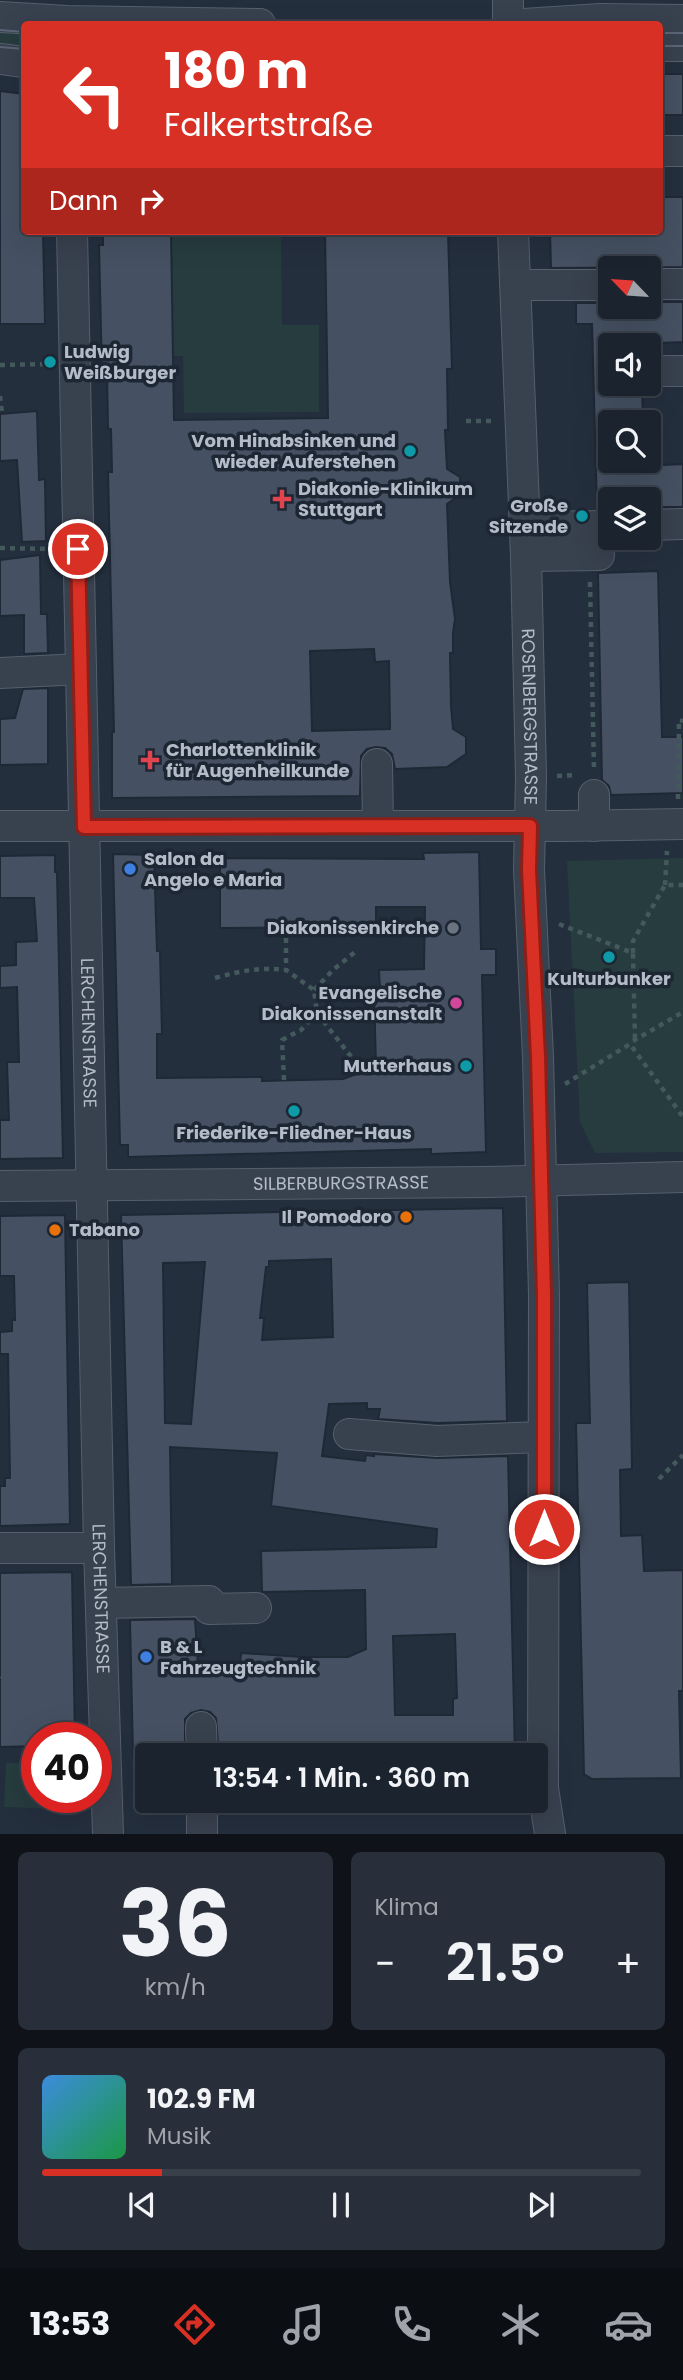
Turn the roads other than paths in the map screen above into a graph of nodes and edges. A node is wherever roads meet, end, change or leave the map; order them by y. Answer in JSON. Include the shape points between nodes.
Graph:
{"nodes":[{"id":1,"x":508,"y":0,"type":"edge"},
{"id":2,"x":66,"y":15,"type":"edge"},
{"id":3,"x":0,"y":17,"type":"edge"},
{"id":4,"x":683,"y":20,"type":"edge"},
{"id":5,"x":195,"y":21,"type":"edge"},
{"id":6,"x":508,"y":21,"type":"edge"},
{"id":7,"x":555,"y":21,"type":"edge"},
{"id":8,"x":663,"y":46,"type":"edge"},
{"id":9,"x":683,"y":46,"type":"edge"},
{"id":10,"x":0,"y":59,"type":"edge"},
{"id":11,"x":21,"y":62,"type":"edge"},
{"id":12,"x":663,"y":151,"type":"edge"},
{"id":13,"x":683,"y":151,"type":"edge"},
{"id":14,"x":72,"y":235,"type":"edge"},
{"id":15,"x":513,"y":235,"type":"edge"},
{"id":16,"x":683,"y":284,"type":"edge"},
{"id":17,"x":516,"y":285,"type":"junction"},
{"id":18,"x":598,"y":285,"type":"edge"},
{"id":19,"x":662,"y":285,"type":"edge"},
{"id":20,"x":683,"y":524,"type":"edge"},
{"id":21,"x":661,"y":525,"type":"edge"},
{"id":22,"x":598,"y":528,"type":"edge"},
{"id":23,"x":525,"y":542,"type":"junction"},
{"id":24,"x":594,"y":566,"type":"road end"},
{"id":25,"x":81,"y":669,"type":"junction"},
{"id":26,"x":0,"y":673,"type":"edge"},
{"id":27,"x":377,"y":764,"type":"dead end"},
{"id":28,"x":594,"y":783,"type":"road end"},
{"id":29,"x":680,"y":824,"type":"edge"},
{"id":30,"x":0,"y":826,"type":"edge"},
{"id":31,"x":378,"y":826,"type":"junction"},
{"id":32,"x":540,"y":826,"type":"junction"},
{"id":33,"x":594,"y":826,"type":"junction"},
{"id":34,"x":84,"y":827,"type":"junction"},
{"id":35,"x":683,"y":1177,"type":"edge"},
{"id":36,"x":541,"y":1181,"type":"junction"},
{"id":37,"x":92,"y":1184,"type":"junction"},
{"id":38,"x":0,"y":1186,"type":"edge"},
{"id":39,"x":349,"y":1434,"type":"dead end"},
{"id":40,"x":544,"y":1437,"type":"junction"},
{"id":41,"x":0,"y":1548,"type":"edge"},
{"id":42,"x":99,"y":1548,"type":"junction"},
{"id":43,"x":101,"y":1603,"type":"junction"},
{"id":44,"x":256,"y":1608,"type":"dead end"},
{"id":45,"x":202,"y":1813,"type":"edge"},
{"id":46,"x":108,"y":1834,"type":"edge"},
{"id":47,"x":202,"y":1834,"type":"edge"},
{"id":48,"x":550,"y":1834,"type":"edge"}],
"edges":[{"from":1,"to":6,"type":"street"},
{"from":2,"to":3,"type":"street"},
{"from":2,"to":5,"type":"street"},
{"from":4,"to":7,"type":"street"},
{"from":8,"to":9,"type":"street"},
{"from":10,"to":11,"type":"street"},
{"from":12,"to":13,"type":"street"},
{"from":14,"to":25,"type":"street","name":"LERCHENSTRASSE"},
{"from":15,"to":17,"type":"street","name":"ROSENBERGSTRASSE"},
{"from":16,"to":19,"type":"street"},
{"from":17,"to":18,"type":"street"},
{"from":17,"to":23,"type":"street","name":"ROSENBERGSTRASSE"},
{"from":20,"to":21,"type":"street"},
{"from":22,"to":23,"type":"street"},
{"from":23,"to":24,"type":"street"},
{"from":23,"to":32,"type":"street","name":"ROSENBERGSTRASSE","via":[[531,777]]},
{"from":25,"to":26,"type":"street"},
{"from":25,"to":34,"type":"street","name":"LERCHENSTRASSE"},
{"from":27,"to":31,"type":"street"},
{"from":28,"to":33,"type":"street"},
{"from":29,"to":33,"type":"street"},
{"from":30,"to":34,"type":"street"},
{"from":31,"to":32,"type":"street"},
{"from":31,"to":34,"type":"street"},
{"from":32,"to":33,"type":"street"},
{"from":32,"to":36,"type":"street","name":"ROSENBERGSTRASSE","via":[[529,870]]},
{"from":34,"to":37,"type":"street","name":"LERCHENSTRASSE"},
{"from":35,"to":36,"type":"street","name":"SILBERBURGSTRASSE"},
{"from":36,"to":37,"type":"street","name":"SILBERBURGSTRASSE"},
{"from":36,"to":40,"type":"street","name":"ROSENBERGSTRASSE"},
{"from":37,"to":38,"type":"street","name":"SILBERBURGSTRASSE"},
{"from":37,"to":42,"type":"street","name":"LERCHENSTRASSE"},
{"from":39,"to":40,"type":"street","via":[[437,1441]]},
{"from":40,"to":48,"type":"street","name":"ROSENBERGSTRASSE","via":[[543,1788]]},
{"from":41,"to":42,"type":"street"},
{"from":42,"to":43,"type":"street","name":"LERCHENSTRASSE"},
{"from":43,"to":44,"type":"street","via":[[209,1601],[209,1608]]},
{"from":43,"to":46,"type":"street","name":"LERCHENSTRASSE"},
{"from":45,"to":47,"type":"street"}]}
